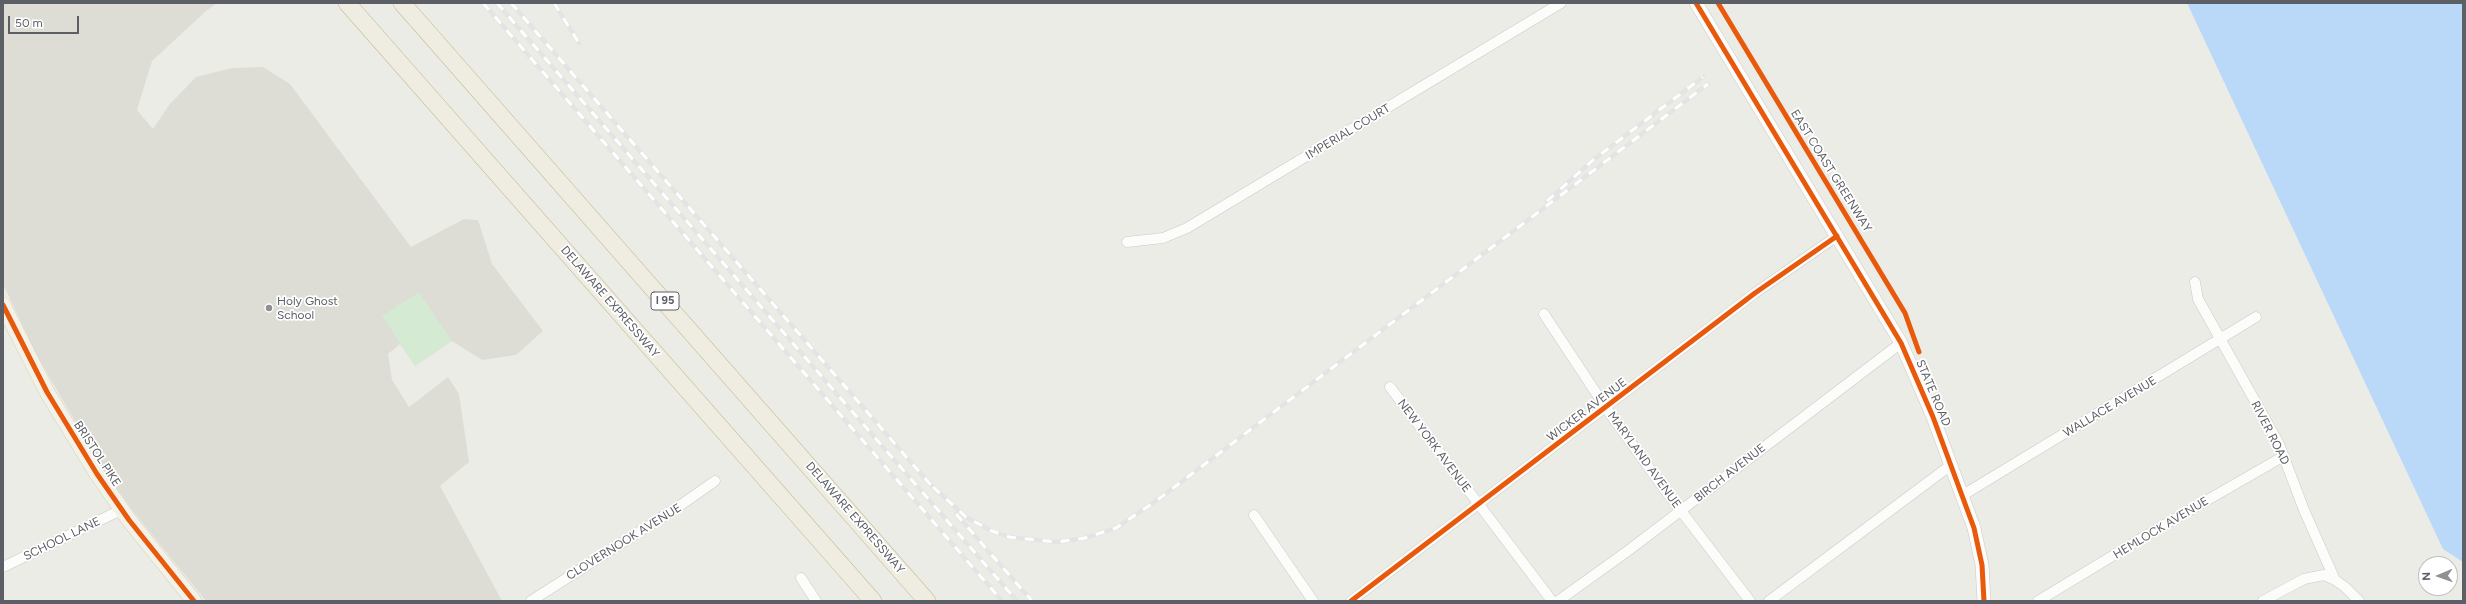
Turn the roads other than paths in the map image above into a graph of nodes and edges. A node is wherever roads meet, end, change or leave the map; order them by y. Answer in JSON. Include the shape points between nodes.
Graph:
{"nodes":[{"id":1,"x":347,"y":3,"type":"edge"},
{"id":2,"x":402,"y":3,"type":"edge"},
{"id":3,"x":1561,"y":3,"type":"edge"},
{"id":4,"x":1696,"y":3,"type":"edge"},
{"id":5,"x":1837,"y":236,"type":"junction"},
{"id":6,"x":1127,"y":242,"type":"dead end"},
{"id":7,"x":2195,"y":282,"type":"dead end"},
{"id":8,"x":3,"y":305,"type":"edge"},
{"id":9,"x":1544,"y":314,"type":"dead end"},
{"id":10,"x":2256,"y":317,"type":"dead end"},
{"id":11,"x":7,"y":324,"type":"edge"},
{"id":12,"x":2219,"y":339,"type":"junction"},
{"id":13,"x":1900,"y":343,"type":"junction"},
{"id":14,"x":1390,"y":387,"type":"dead end"},
{"id":15,"x":1606,"y":408,"type":"junction"},
{"id":16,"x":734,"y":444,"type":"junction"},
{"id":17,"x":2284,"y":456,"type":"junction"},
{"id":18,"x":1951,"y":465,"type":"junction"},
{"id":19,"x":715,"y":481,"type":"dead end"},
{"id":20,"x":1963,"y":495,"type":"junction"},
{"id":21,"x":1478,"y":504,"type":"junction"},
{"id":22,"x":121,"y":510,"type":"junction"},
{"id":23,"x":1681,"y":510,"type":"junction"},
{"id":24,"x":1254,"y":515,"type":"dead end"},
{"id":25,"x":3,"y":567,"type":"edge"},
{"id":26,"x":801,"y":578,"type":"dead end"},
{"id":27,"x":2335,"y":580,"type":"junction"},
{"id":28,"x":194,"y":601,"type":"edge"},
{"id":29,"x":531,"y":601,"type":"edge"},
{"id":30,"x":816,"y":601,"type":"edge"},
{"id":31,"x":873,"y":601,"type":"edge"},
{"id":32,"x":886,"y":601,"type":"edge"},
{"id":33,"x":927,"y":601,"type":"edge"},
{"id":34,"x":1313,"y":601,"type":"edge"},
{"id":35,"x":1351,"y":601,"type":"edge"},
{"id":36,"x":1552,"y":601,"type":"edge"},
{"id":37,"x":1558,"y":601,"type":"edge"},
{"id":38,"x":1750,"y":601,"type":"edge"},
{"id":39,"x":1769,"y":601,"type":"edge"},
{"id":40,"x":1984,"y":601,"type":"edge"},
{"id":41,"x":2038,"y":601,"type":"edge"},
{"id":42,"x":2263,"y":601,"type":"edge"},
{"id":43,"x":2359,"y":601,"type":"edge"}],
"edges":[{"from":1,"to":16,"type":"highway","name":"DELAWARE EXPRESSWAY"},
{"from":2,"to":33,"type":"highway","name":"DELAWARE EXPRESSWAY","number":"I 95"},
{"from":3,"to":6,"type":"street","name":"IMPERIAL COURT","via":[[1187,228],[1163,238]]},
{"from":4,"to":5,"type":"main road","name":"STATE ROAD"},
{"from":5,"to":13,"type":"main road","name":"STATE ROAD"},
{"from":5,"to":15,"type":"street","name":"WICKER AVENUE","via":[[1756,293]]},
{"from":7,"to":12,"type":"street","name":"RIVER ROAD","via":[[2198,299]]},
{"from":8,"to":11,"type":"main road","name":"BRISTOL PIKE"},
{"from":9,"to":15,"type":"street","name":"MARYLAND AVENUE"},
{"from":10,"to":12,"type":"street","name":"WALLACE AVENUE"},
{"from":11,"to":22,"type":"main road","name":"BRISTOL PIKE","via":[[67,427]]},
{"from":12,"to":17,"type":"street","name":"RIVER ROAD","via":[[2267,421]]},
{"from":12,"to":20,"type":"street","name":"WALLACE AVENUE"},
{"from":13,"to":18,"type":"main road","name":"STATE ROAD"},
{"from":13,"to":23,"type":"street","name":"BIRCH AVENUE"},
{"from":14,"to":21,"type":"street","name":"NEW YORK AVENUE"},
{"from":15,"to":21,"type":"street","name":"WICKER AVENUE"},
{"from":15,"to":23,"type":"street","name":"MARYLAND AVENUE"},
{"from":16,"to":31,"type":"highway","name":"DELAWARE EXPRESSWAY"},
{"from":16,"to":32,"type":"highway","via":[[785,486]]},
{"from":17,"to":27,"type":"street","name":"RIVER ROAD","via":[[2304,510]]},
{"from":17,"to":41,"type":"street","name":"HEMLOCK AVENUE"},
{"from":18,"to":20,"type":"main road","name":"STATE ROAD"},
{"from":18,"to":39,"type":"street"},
{"from":19,"to":29,"type":"street","name":"CLOVERNOOK AVENUE"},
{"from":20,"to":40,"type":"main road","name":"STATE ROAD","via":[[1978,546]]},
{"from":21,"to":35,"type":"street","name":"WICKER AVENUE"},
{"from":21,"to":36,"type":"street","name":"NEW YORK AVENUE"},
{"from":22,"to":25,"type":"street","name":"SCHOOL LANE"},
{"from":22,"to":28,"type":"main road","name":"BRISTOL PIKE"},
{"from":23,"to":37,"type":"street","name":"BIRCH AVENUE"},
{"from":23,"to":38,"type":"street","name":"MARYLAND AVENUE"},
{"from":24,"to":34,"type":"street"},
{"from":26,"to":30,"type":"street"},
{"from":27,"to":42,"type":"street","via":[[2324,575],[2304,579]]},
{"from":27,"to":43,"type":"street","name":"RIVER ROAD"}]}
